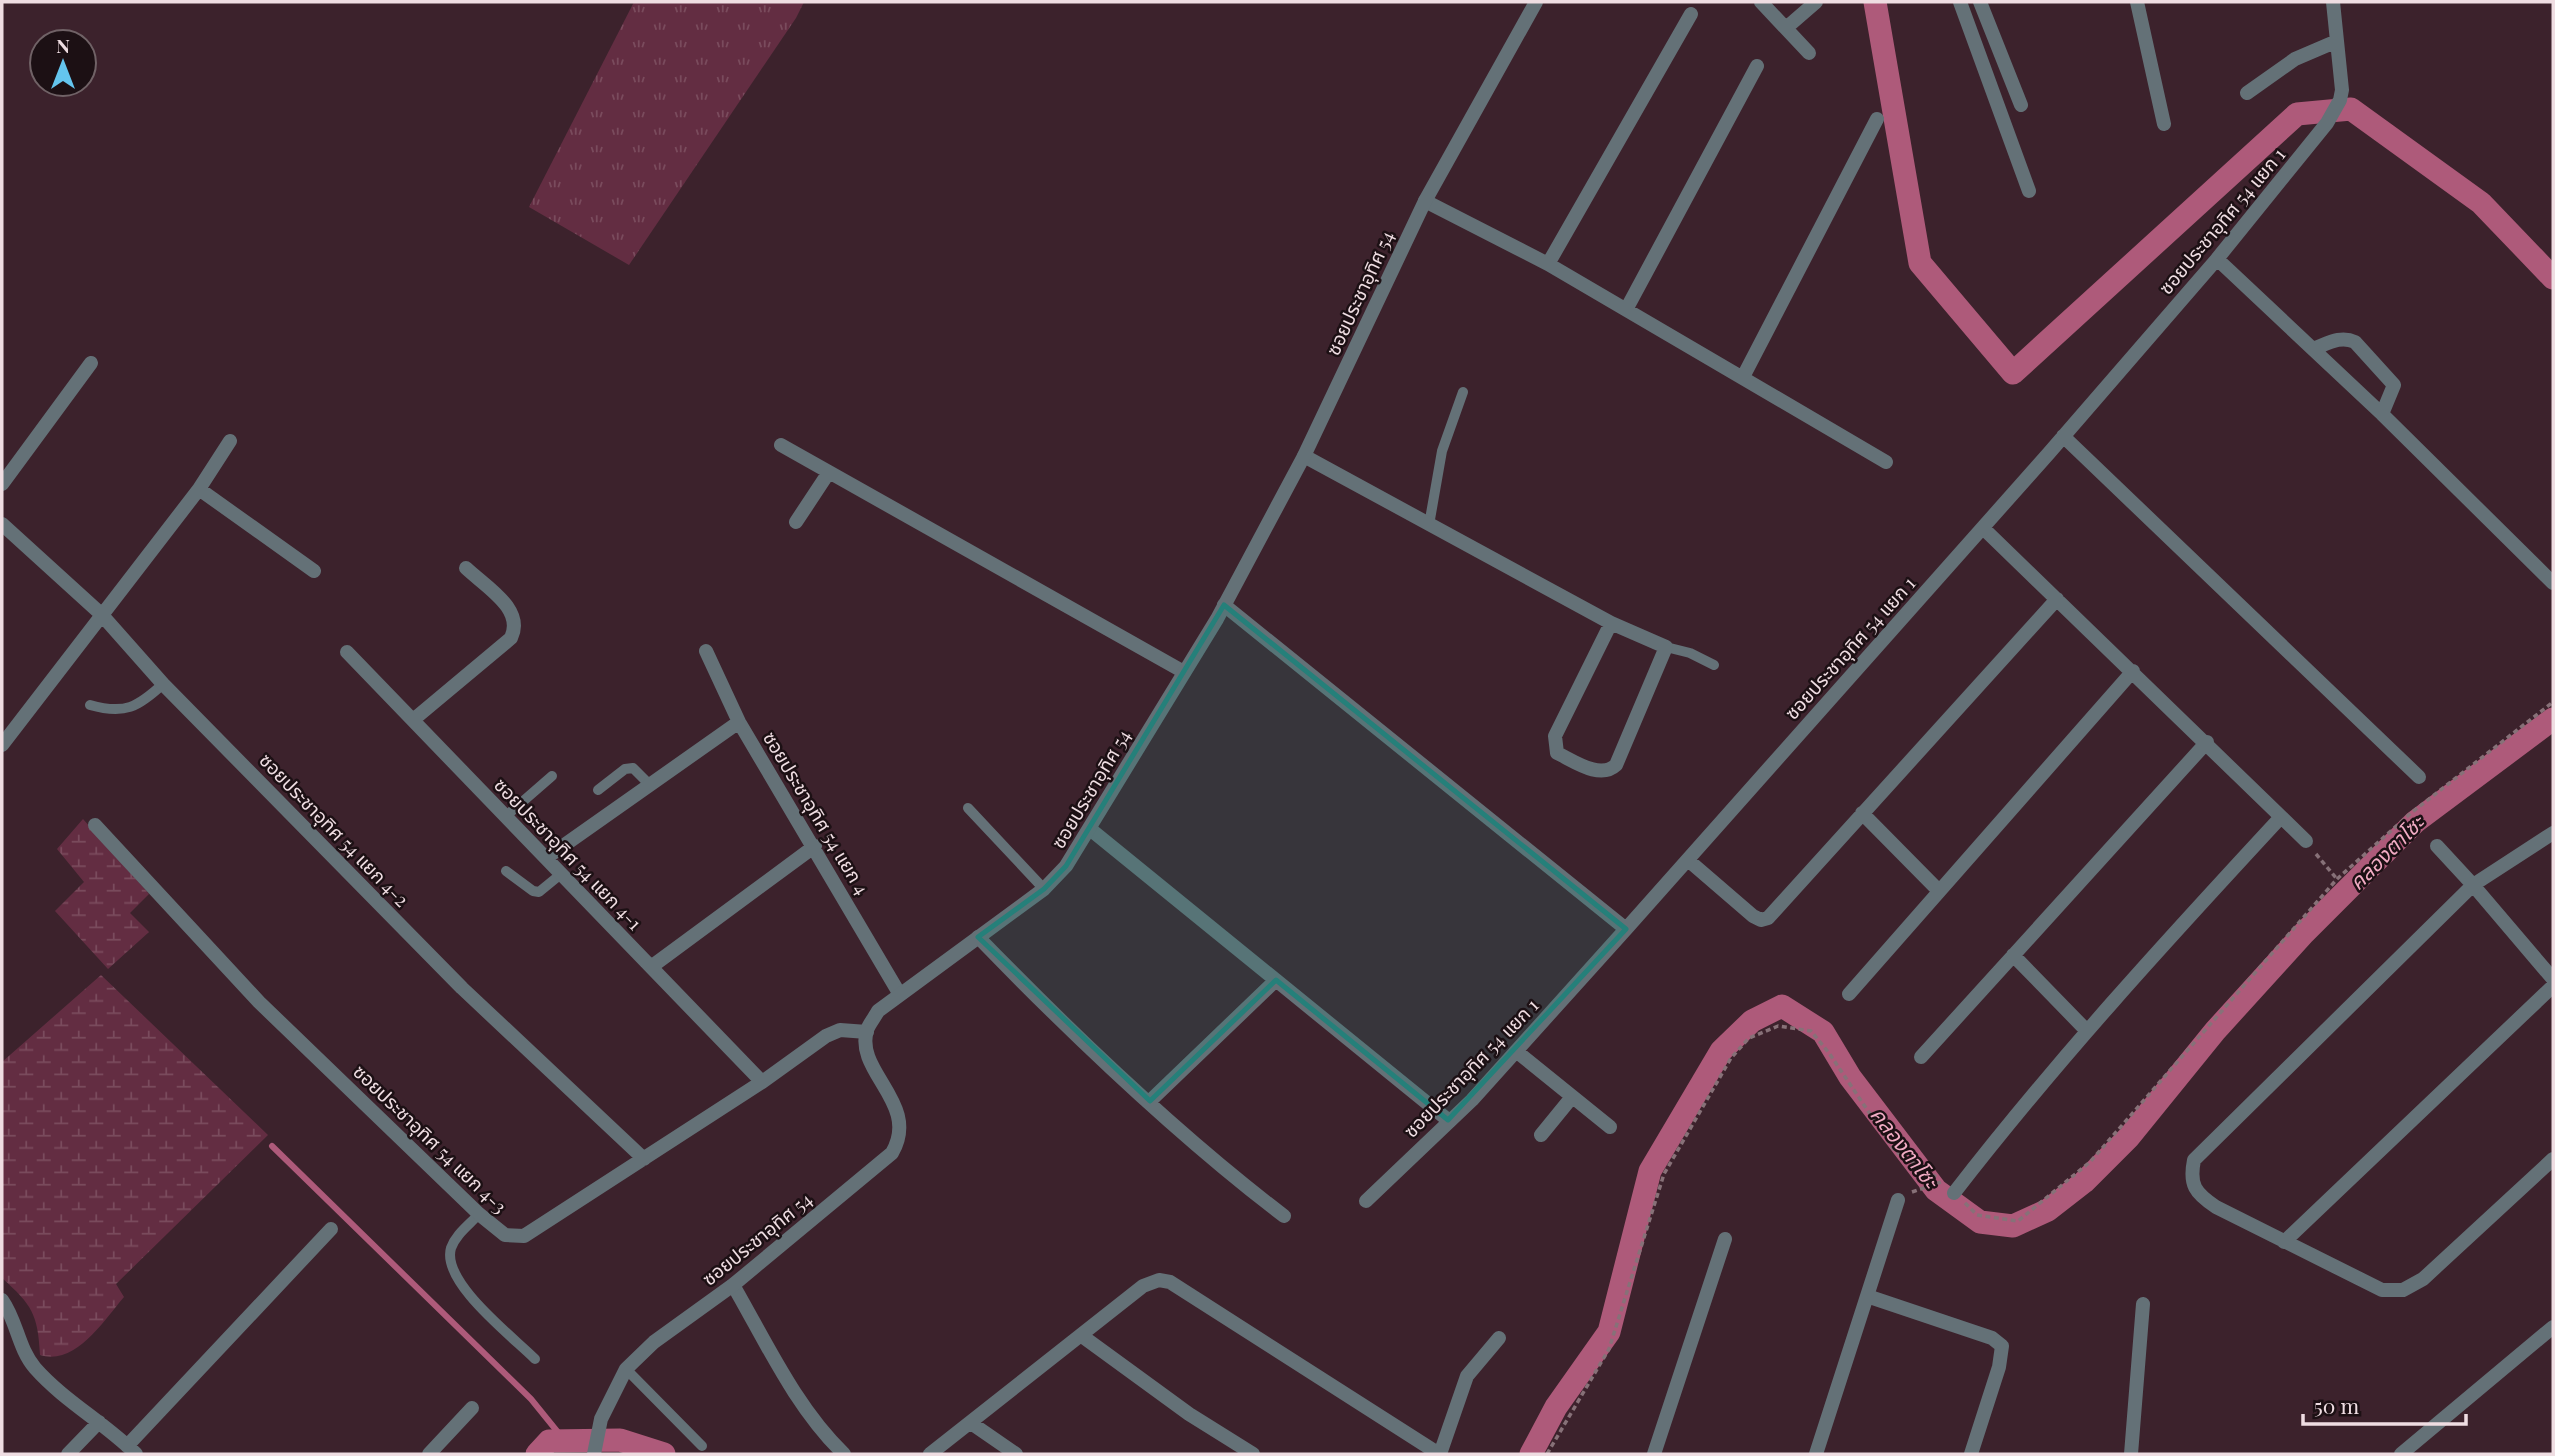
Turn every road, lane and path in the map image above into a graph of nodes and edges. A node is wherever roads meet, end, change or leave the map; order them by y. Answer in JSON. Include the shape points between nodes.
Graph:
{"nodes":[{"id":1,"x":1536,"y":2,"type":"edge"},
{"id":2,"x":1761,"y":2,"type":"edge"},
{"id":3,"x":1816,"y":2,"type":"edge"},
{"id":4,"x":1960,"y":2,"type":"edge"},
{"id":5,"x":1980,"y":2,"type":"edge"},
{"id":6,"x":2137,"y":2,"type":"edge"},
{"id":7,"x":2333,"y":2,"type":"edge"},
{"id":8,"x":1690,"y":14,"type":"dead end"},
{"id":9,"x":1786,"y":28,"type":"junction"},
{"id":10,"x":2337,"y":41,"type":"junction"},
{"id":11,"x":1809,"y":53,"type":"dead end"},
{"id":12,"x":1757,"y":66,"type":"dead end"},
{"id":13,"x":2247,"y":93,"type":"dead end"},
{"id":14,"x":2021,"y":105,"type":"dead end"},
{"id":15,"x":1877,"y":119,"type":"dead end"},
{"id":16,"x":2164,"y":124,"type":"dead end"},
{"id":17,"x":2029,"y":191,"type":"dead end"},
{"id":18,"x":1425,"y":201,"type":"junction"},
{"id":19,"x":2217,"y":259,"type":"junction"},
{"id":20,"x":1548,"y":264,"type":"junction"},
{"id":21,"x":1626,"y":308,"type":"junction"},
{"id":22,"x":2313,"y":349,"type":"junction"},
{"id":23,"x":91,"y":363,"type":"dead end"},
{"id":24,"x":1743,"y":377,"type":"junction"},
{"id":25,"x":1463,"y":392,"type":"dead end"},
{"id":26,"x":2382,"y":414,"type":"junction"},
{"id":27,"x":2063,"y":436,"type":"junction"},
{"id":28,"x":230,"y":441,"type":"dead end"},
{"id":29,"x":781,"y":445,"type":"dead end"},
{"id":30,"x":1304,"y":456,"type":"junction"},
{"id":31,"x":1886,"y":461,"type":"dead end"},
{"id":32,"x":829,"y":472,"type":"junction"},
{"id":33,"x":2,"y":485,"type":"edge"},
{"id":34,"x":199,"y":489,"type":"junction"},
{"id":35,"x":796,"y":522,"type":"dead end"},
{"id":36,"x":2,"y":524,"type":"edge"},
{"id":37,"x":1429,"y":525,"type":"junction"},
{"id":38,"x":1983,"y":528,"type":"junction"},
{"id":39,"x":466,"y":568,"type":"dead end"},
{"id":40,"x":314,"y":571,"type":"dead end"},
{"id":41,"x":2553,"y":583,"type":"edge"},
{"id":42,"x":2057,"y":599,"type":"junction"},
{"id":43,"x":1224,"y":605,"type":"junction"},
{"id":44,"x":101,"y":614,"type":"junction"},
{"id":45,"x":1611,"y":622,"type":"junction"},
{"id":46,"x":1666,"y":647,"type":"junction"},
{"id":47,"x":706,"y":651,"type":"dead end"},
{"id":48,"x":347,"y":652,"type":"dead end"},
{"id":49,"x":1714,"y":665,"type":"dead end"},
{"id":50,"x":2133,"y":671,"type":"junction"},
{"id":51,"x":1184,"y":672,"type":"junction"},
{"id":52,"x":163,"y":684,"type":"junction"},
{"id":53,"x":2553,"y":702,"type":"edge"},
{"id":54,"x":90,"y":705,"type":"dead end"},
{"id":55,"x":413,"y":720,"type":"junction"},
{"id":56,"x":739,"y":722,"type":"junction"},
{"id":57,"x":2207,"y":741,"type":"junction"},
{"id":58,"x":2,"y":745,"type":"edge"},
{"id":59,"x":552,"y":776,"type":"dead end"},
{"id":60,"x":2419,"y":778,"type":"dead end"},
{"id":61,"x":650,"y":785,"type":"junction"},
{"id":62,"x":598,"y":790,"type":"dead end"},
{"id":63,"x":968,"y":808,"type":"dead end"},
{"id":64,"x":1862,"y":813,"type":"junction"},
{"id":65,"x":506,"y":816,"type":"junction"},
{"id":66,"x":2281,"y":817,"type":"junction"},
{"id":67,"x":95,"y":825,"type":"dead end"},
{"id":68,"x":1090,"y":829,"type":"junction"},
{"id":69,"x":2553,"y":832,"type":"edge"},
{"id":70,"x":2306,"y":841,"type":"joint"},
{"id":71,"x":815,"y":846,"type":"junction"},
{"id":72,"x":2437,"y":846,"type":"dead end"},
{"id":73,"x":546,"y":858,"type":"junction"},
{"id":74,"x":1688,"y":860,"type":"junction"},
{"id":75,"x":506,"y":871,"type":"dead end"},
{"id":76,"x":561,"y":874,"type":"junction"},
{"id":77,"x":2337,"y":879,"type":"junction"},
{"id":78,"x":2473,"y":885,"type":"junction"},
{"id":79,"x":1044,"y":889,"type":"junction"},
{"id":80,"x":1939,"y":891,"type":"junction"},
{"id":81,"x":1626,"y":929,"type":"junction"},
{"id":82,"x":978,"y":937,"type":"junction"},
{"id":83,"x":2013,"y":955,"type":"junction"},
{"id":84,"x":651,"y":967,"type":"junction"},
{"id":85,"x":2553,"y":979,"type":"edge"},
{"id":86,"x":1276,"y":980,"type":"junction"},
{"id":87,"x":2553,"y":986,"type":"edge"},
{"id":88,"x":899,"y":993,"type":"junction"},
{"id":89,"x":1849,"y":994,"type":"dead end"},
{"id":90,"x":2087,"y":1031,"type":"junction"},
{"id":91,"x":867,"y":1032,"type":"junction"},
{"id":92,"x":1516,"y":1051,"type":"junction"},
{"id":93,"x":1921,"y":1057,"type":"dead end"},
{"id":94,"x":762,"y":1082,"type":"junction"},
{"id":95,"x":1572,"y":1097,"type":"junction"},
{"id":96,"x":1150,"y":1101,"type":"junction"},
{"id":97,"x":1448,"y":1120,"type":"junction"},
{"id":98,"x":1610,"y":1127,"type":"dead end"},
{"id":99,"x":1541,"y":1135,"type":"dead end"},
{"id":100,"x":644,"y":1159,"type":"junction"},
{"id":101,"x":2553,"y":1159,"type":"edge"},
{"id":102,"x":1936,"y":1177,"type":"dead end"},
{"id":103,"x":1954,"y":1193,"type":"joint"},
{"id":104,"x":1898,"y":1200,"type":"dead end"},
{"id":105,"x":1366,"y":1201,"type":"dead end"},
{"id":106,"x":479,"y":1214,"type":"junction"},
{"id":107,"x":1284,"y":1216,"type":"dead end"},
{"id":108,"x":331,"y":1229,"type":"dead end"},
{"id":109,"x":1725,"y":1239,"type":"dead end"},
{"id":110,"x":2284,"y":1242,"type":"junction"},
{"id":111,"x":733,"y":1285,"type":"junction"},
{"id":112,"x":1867,"y":1296,"type":"junction"},
{"id":113,"x":2,"y":1300,"type":"edge"},
{"id":114,"x":2143,"y":1304,"type":"dead end"},
{"id":115,"x":2553,"y":1326,"type":"edge"},
{"id":116,"x":1082,"y":1336,"type":"junction"},
{"id":117,"x":1499,"y":1338,"type":"dead end"},
{"id":118,"x":535,"y":1359,"type":"dead end"},
{"id":119,"x":626,"y":1369,"type":"junction"},
{"id":120,"x":472,"y":1408,"type":"dead end"},
{"id":121,"x":99,"y":1422,"type":"junction"},
{"id":122,"x":971,"y":1423,"type":"junction"},
{"id":123,"x":702,"y":1446,"type":"dead end"},
{"id":124,"x":132,"y":1450,"type":"edge"},
{"id":125,"x":68,"y":1454,"type":"edge"},
{"id":126,"x":429,"y":1454,"type":"edge"},
{"id":127,"x":594,"y":1454,"type":"edge"},
{"id":128,"x":844,"y":1454,"type":"edge"},
{"id":129,"x":930,"y":1454,"type":"edge"},
{"id":130,"x":1016,"y":1454,"type":"edge"},
{"id":131,"x":1253,"y":1454,"type":"edge"},
{"id":132,"x":1439,"y":1454,"type":"edge"},
{"id":133,"x":1547,"y":1454,"type":"edge"},
{"id":134,"x":1654,"y":1454,"type":"edge"},
{"id":135,"x":1816,"y":1454,"type":"edge"},
{"id":136,"x":1970,"y":1454,"type":"edge"},
{"id":137,"x":2131,"y":1454,"type":"edge"},
{"id":138,"x":2401,"y":1454,"type":"edge"}],
"edges":[{"from":1,"to":18,"type":"street","name":"ซอยประชาอุทิศ 54"},
{"from":2,"to":9,"type":"street"},
{"from":3,"to":9,"type":"street"},
{"from":4,"to":17,"type":"street"},
{"from":5,"to":14,"type":"street"},
{"from":6,"to":16,"type":"street"},
{"from":7,"to":10,"type":"street"},
{"from":8,"to":20,"type":"street"},
{"from":9,"to":11,"type":"street"},
{"from":10,"to":13,"type":"street","via":[[2295,59]]},
{"from":10,"to":19,"type":"street","name":"ซอยประชาอุทิศ 54 แยก 1","via":[[2340,100],[2328,123]]},
{"from":12,"to":21,"type":"street"},
{"from":15,"to":24,"type":"street"},
{"from":18,"to":20,"type":"street"},
{"from":18,"to":30,"type":"street","name":"ซอยประชาอุทิศ 54"},
{"from":19,"to":22,"type":"street"},
{"from":19,"to":27,"type":"street","name":"ซอยประชาอุทิศ 54 แยก 1"},
{"from":20,"to":21,"type":"street"},
{"from":21,"to":24,"type":"street"},
{"from":22,"to":26,"type":"street"},
{"from":22,"to":26,"type":"street","via":[[2339,339],[2354,342],[2394,385]]},
{"from":23,"to":33,"type":"street"},
{"from":24,"to":31,"type":"street"},
{"from":25,"to":37,"type":"lane","via":[[1442,451]]},
{"from":26,"to":41,"type":"street"},
{"from":27,"to":38,"type":"street","name":"ซอยประชาอุทิศ 54 แยก 1"},
{"from":27,"to":60,"type":"street"},
{"from":28,"to":34,"type":"street"},
{"from":29,"to":32,"type":"street"},
{"from":30,"to":37,"type":"street"},
{"from":30,"to":43,"type":"street","name":"ซอยประชาอุทิศ 54"},
{"from":32,"to":35,"type":"street"},
{"from":32,"to":51,"type":"street"},
{"from":34,"to":40,"type":"street"},
{"from":34,"to":44,"type":"street"},
{"from":36,"to":44,"type":"street","name":"ซอยประชาอุทิศ 54 แยก 4-2"},
{"from":37,"to":45,"type":"street"},
{"from":38,"to":42,"type":"street"},
{"from":38,"to":74,"type":"street","name":"ซอยประชาอุทิศ 54 แยก 1"},
{"from":39,"to":55,"type":"street","via":[[514,612],[517,627],[512,638]]},
{"from":42,"to":50,"type":"street"},
{"from":42,"to":64,"type":"street"},
{"from":43,"to":51,"type":"street","name":"ซอยประชาอุทิศ 54"},
{"from":43,"to":81,"type":"street"},
{"from":44,"to":52,"type":"street","name":"ซอยประชาอุทิศ 54 แยก 4-2"},
{"from":44,"to":58,"type":"street"},
{"from":45,"to":46,"type":"street"},
{"from":45,"to":46,"type":"street","via":[[1555,736],[1557,753],[1567,758],[1598,772],[1616,765]]},
{"from":46,"to":49,"type":"lane"},
{"from":47,"to":56,"type":"street","name":"ซอยประชาอุทิศ 54 แยก 4"},
{"from":48,"to":55,"type":"street","name":"ซอยประชาอุทิศ 54 แยก 4-1"},
{"from":50,"to":57,"type":"street"},
{"from":50,"to":80,"type":"street"},
{"from":51,"to":68,"type":"street","name":"ซอยประชาอุทิศ 54"},
{"from":52,"to":54,"type":"lane","via":[[141,705],[109,710]]},
{"from":52,"to":100,"type":"street","name":"ซอยประชาอุทิศ 54 แยก 4-2","via":[[462,988]]},
{"from":53,"to":77,"type":"path","via":[[2411,813]]},
{"from":55,"to":65,"type":"street","name":"ซอยประชาอุทิศ 54 แยก 4-1"},
{"from":56,"to":61,"type":"street"},
{"from":56,"to":71,"type":"street","name":"ซอยประชาอุทิศ 54 แยก 4"},
{"from":57,"to":66,"type":"street"},
{"from":57,"to":83,"type":"street"},
{"from":59,"to":65,"type":"lane"},
{"from":61,"to":62,"type":"lane","via":[[634,768],[625,769]]},
{"from":61,"to":73,"type":"street"},
{"from":63,"to":79,"type":"lane"},
{"from":64,"to":74,"type":"street","via":[[1768,918],[1761,920]]},
{"from":64,"to":80,"type":"street"},
{"from":65,"to":73,"type":"street","name":"ซอยประชาอุทิศ 54 แยก 4-1"},
{"from":66,"to":70,"type":"street"},
{"from":66,"to":90,"type":"street"},
{"from":67,"to":106,"type":"street","name":"ซอยประชาอุทิศ 54 แยก 4-3","via":[[259,1002]]},
{"from":68,"to":79,"type":"street","name":"ซอยประชาอุทิศ 54"},
{"from":68,"to":86,"type":"street"},
{"from":69,"to":78,"type":"street"},
{"from":70,"to":77,"type":"path"},
{"from":71,"to":84,"type":"street"},
{"from":71,"to":88,"type":"street","name":"ซอยประชาอุทิศ 54 แยก 4"},
{"from":72,"to":78,"type":"street"},
{"from":73,"to":76,"type":"street","name":"ซอยประชาอุทิศ 54 แยก 4-1"},
{"from":74,"to":81,"type":"street","name":"ซอยประชาอุทิศ 54 แยก 1"},
{"from":75,"to":76,"type":"lane","via":[[539,892]]},
{"from":76,"to":84,"type":"street","name":"ซอยประชาอุทิศ 54 แยก 4-1"},
{"from":77,"to":103,"type":"path","via":[[2090,1163],[2018,1221],[1977,1214]]},
{"from":78,"to":85,"type":"street"},
{"from":78,"to":110,"type":"street","via":[[2194,1160],[2190,1180],[2197,1194]]},
{"from":79,"to":82,"type":"street","name":"ซอยประชาอุทิศ 54"},
{"from":80,"to":89,"type":"street"},
{"from":81,"to":92,"type":"street","name":"ซอยประชาอุทิศ 54 แยก 1"},
{"from":82,"to":88,"type":"street","name":"ซอยประชาอุทิศ 54"},
{"from":82,"to":96,"type":"street","via":[[1054,1015]]},
{"from":83,"to":90,"type":"street"},
{"from":83,"to":93,"type":"street"},
{"from":84,"to":94,"type":"street","name":"ซอยประชาอุทิศ 54 แยก 4-1"},
{"from":86,"to":96,"type":"street"},
{"from":86,"to":97,"type":"street"},
{"from":87,"to":110,"type":"street"},
{"from":88,"to":91,"type":"street","name":"ซอยประชาอุทิศ 54","via":[[878,1011]]},
{"from":90,"to":103,"type":"street"},
{"from":91,"to":94,"type":"street","name":"ซอยประชาอุทิศ 54 แยก 4-3","via":[[833,1033]]},
{"from":91,"to":111,"type":"street","name":"ซอยประชาอุทิศ 54","via":[[868,1052],[900,1119],[902,1137],[892,1153]]},
{"from":92,"to":95,"type":"street"},
{"from":92,"to":97,"type":"street","name":"ซอยประชาอุทิศ 54 แยก 1"},
{"from":94,"to":100,"type":"street","name":"ซอยประชาอุทิศ 54 แยก 4-3"},
{"from":95,"to":98,"type":"street"},
{"from":95,"to":99,"type":"street"},
{"from":96,"to":107,"type":"street","via":[[1232,1177]]},
{"from":97,"to":105,"type":"street","name":"ซอยประชาอุทิศ 54 แยก 1"},
{"from":100,"to":106,"type":"street","name":"ซอยประชาอุทิศ 54 แยก 4-3","via":[[524,1236],[505,1235]]},
{"from":101,"to":110,"type":"street","via":[[2423,1279],[2403,1290],[2382,1290]]},
{"from":102,"to":133,"type":"path","via":[[1895,1151],[1811,1031],[1778,1026],[1748,1038],[1731,1058],[1664,1174],[1609,1349]]},
{"from":104,"to":112,"type":"street"},
{"from":106,"to":118,"type":"lane","via":[[456,1238],[450,1252],[457,1283]]},
{"from":108,"to":124,"type":"street"},
{"from":109,"to":134,"type":"street"},
{"from":111,"to":119,"type":"street","name":"ซอยประชาอุทิศ 54","via":[[654,1342]]},
{"from":111,"to":128,"type":"street","via":[[797,1394]]},
{"from":112,"to":135,"type":"street"},
{"from":112,"to":136,"type":"street","via":[[1992,1338],[2002,1346]]},
{"from":113,"to":121,"type":"street","via":[[17,1327],[23,1352],[37,1370]]},
{"from":114,"to":137,"type":"street"},
{"from":115,"to":138,"type":"street"},
{"from":116,"to":122,"type":"street"},
{"from":116,"to":131,"type":"street"},
{"from":116,"to":132,"type":"street","via":[[1143,1286],[1159,1280],[1170,1283]]},
{"from":117,"to":132,"type":"street","via":[[1466,1376]]},
{"from":119,"to":123,"type":"lane"},
{"from":119,"to":127,"type":"street","name":"ซอยประชาอุทิศ 54","via":[[601,1419]]},
{"from":120,"to":126,"type":"street"},
{"from":121,"to":124,"type":"street"},
{"from":121,"to":125,"type":"street"},
{"from":122,"to":129,"type":"street"},
{"from":122,"to":130,"type":"street"}]}
